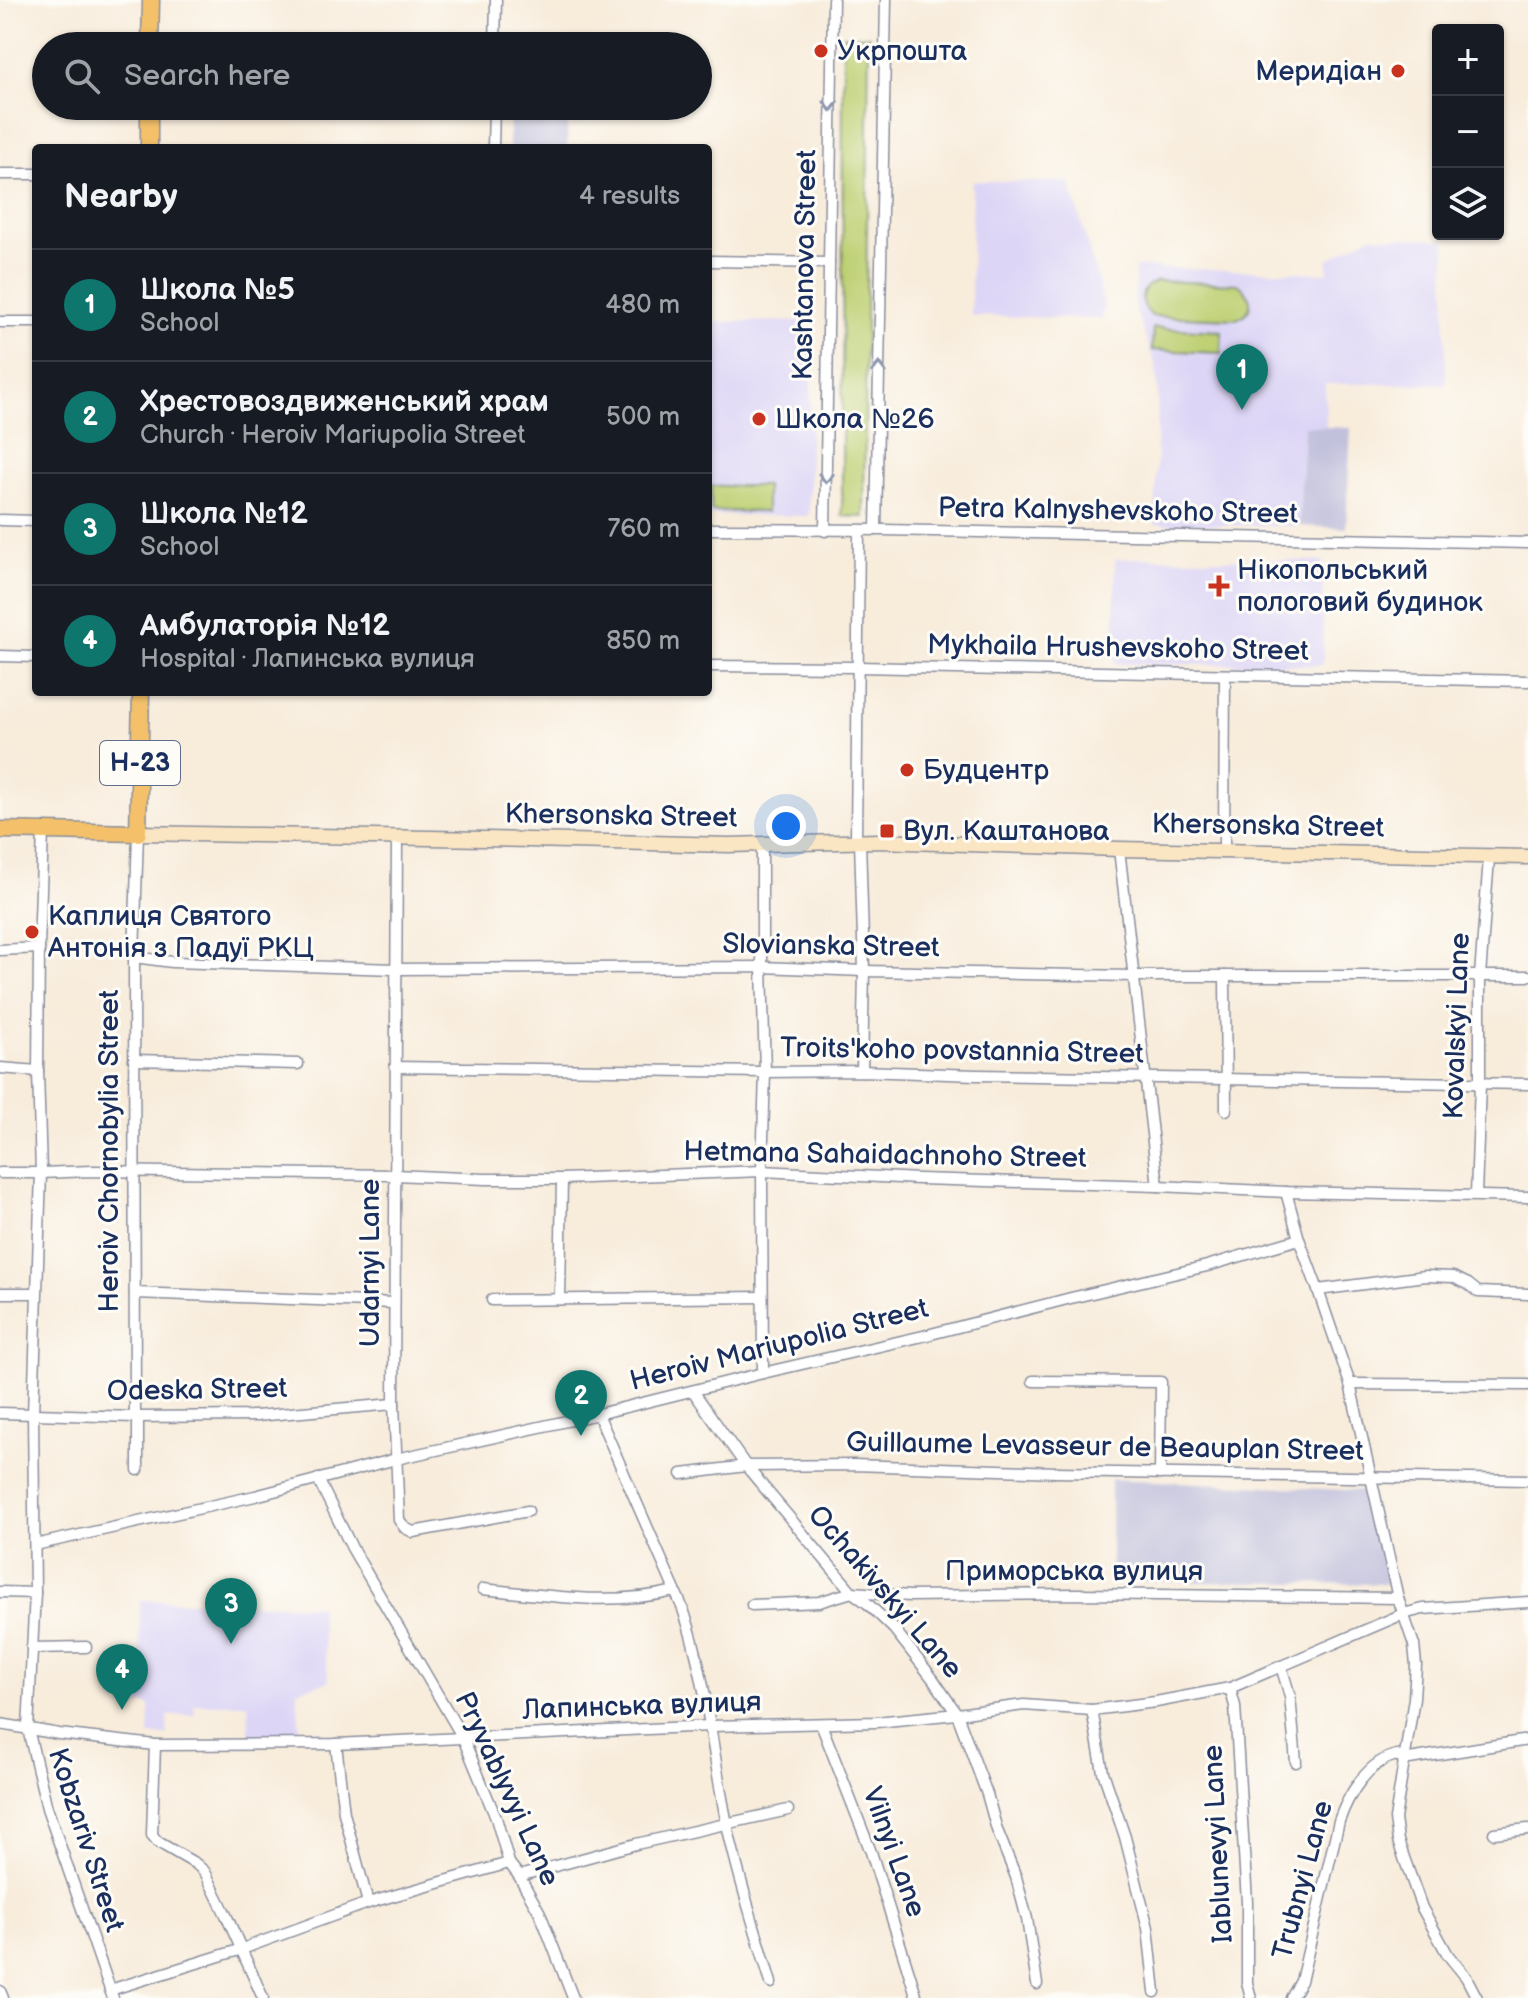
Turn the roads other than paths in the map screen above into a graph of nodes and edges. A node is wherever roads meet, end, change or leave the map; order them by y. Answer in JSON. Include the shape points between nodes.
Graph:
{"nodes":[{"id":1,"x":151,"y":0,"type":"edge"},
{"id":2,"x":496,"y":0,"type":"edge"},
{"id":3,"x":833,"y":0,"type":"edge"},
{"id":4,"x":886,"y":0,"type":"edge"},
{"id":5,"x":150,"y":32,"type":"edge"},
{"id":6,"x":495,"y":32,"type":"edge"},
{"id":7,"x":149,"y":120,"type":"edge"},
{"id":8,"x":494,"y":120,"type":"edge"},
{"id":9,"x":149,"y":144,"type":"edge"},
{"id":10,"x":493,"y":144,"type":"edge"},
{"id":11,"x":0,"y":174,"type":"edge"},
{"id":12,"x":32,"y":174,"type":"edge"},
{"id":13,"x":712,"y":261,"type":"edge"},
{"id":14,"x":829,"y":263,"type":"junction"},
{"id":15,"x":0,"y":322,"type":"edge"},
{"id":16,"x":32,"y":322,"type":"edge"},
{"id":17,"x":0,"y":520,"type":"edge"},
{"id":18,"x":32,"y":521,"type":"edge"},
{"id":19,"x":712,"y":529,"type":"edge"},
{"id":20,"x":876,"y":530,"type":"junction"},
{"id":21,"x":825,"y":531,"type":"junction"},
{"id":22,"x":859,"y":531,"type":"junction"},
{"id":23,"x":1528,"y":543,"type":"edge"},
{"id":24,"x":0,"y":656,"type":"edge"},
{"id":25,"x":32,"y":657,"type":"edge"},
{"id":26,"x":712,"y":666,"type":"edge"},
{"id":27,"x":858,"y":667,"type":"junction"},
{"id":28,"x":1225,"y":675,"type":"junction"},
{"id":29,"x":1528,"y":681,"type":"edge"},
{"id":30,"x":141,"y":696,"type":"edge"},
{"id":31,"x":0,"y":830,"type":"edge"},
{"id":32,"x":43,"y":831,"type":"junction"},
{"id":33,"x":138,"y":833,"type":"junction"},
{"id":34,"x":397,"y":839,"type":"junction"},
{"id":35,"x":858,"y":841,"type":"junction"},
{"id":36,"x":762,"y":845,"type":"junction"},
{"id":37,"x":1119,"y":849,"type":"junction"},
{"id":38,"x":1224,"y":851,"type":"junction"},
{"id":39,"x":1528,"y":857,"type":"edge"},
{"id":40,"x":1489,"y":858,"type":"junction"},
{"id":41,"x":39,"y":948,"type":"junction"},
{"id":42,"x":0,"y":950,"type":"edge"},
{"id":43,"x":134,"y":957,"type":"junction"},
{"id":44,"x":762,"y":967,"type":"junction"},
{"id":45,"x":396,"y":969,"type":"junction"},
{"id":46,"x":864,"y":971,"type":"junction"},
{"id":47,"x":1133,"y":976,"type":"junction"},
{"id":48,"x":1225,"y":976,"type":"junction"},
{"id":49,"x":1480,"y":976,"type":"junction"},
{"id":50,"x":1528,"y":976,"type":"edge"},
{"id":51,"x":134,"y":1060,"type":"junction"},
{"id":52,"x":298,"y":1064,"type":"dead end"},
{"id":53,"x":395,"y":1067,"type":"junction"},
{"id":54,"x":0,"y":1068,"type":"edge"},
{"id":55,"x":38,"y":1071,"type":"junction"},
{"id":56,"x":862,"y":1071,"type":"junction"},
{"id":57,"x":765,"y":1072,"type":"junction"},
{"id":58,"x":1147,"y":1078,"type":"junction"},
{"id":59,"x":1225,"y":1079,"type":"junction"},
{"id":60,"x":1480,"y":1084,"type":"junction"},
{"id":61,"x":1528,"y":1084,"type":"edge"},
{"id":62,"x":1226,"y":1110,"type":"dead end"},
{"id":63,"x":762,"y":1171,"type":"junction"},
{"id":64,"x":134,"y":1172,"type":"junction"},
{"id":65,"x":0,"y":1173,"type":"edge"},
{"id":66,"x":41,"y":1173,"type":"junction"},
{"id":67,"x":394,"y":1175,"type":"junction"},
{"id":68,"x":562,"y":1179,"type":"junction"},
{"id":69,"x":1158,"y":1186,"type":"junction"},
{"id":70,"x":1286,"y":1192,"type":"junction"},
{"id":71,"x":1476,"y":1195,"type":"junction"},
{"id":72,"x":1528,"y":1197,"type":"edge"},
{"id":73,"x":1299,"y":1239,"type":"junction"},
{"id":74,"x":1318,"y":1290,"type":"junction"},
{"id":75,"x":0,"y":1293,"type":"edge"},
{"id":76,"x":36,"y":1293,"type":"junction"},
{"id":77,"x":135,"y":1293,"type":"junction"},
{"id":78,"x":1528,"y":1294,"type":"edge"},
{"id":79,"x":762,"y":1297,"type":"junction"},
{"id":80,"x":560,"y":1299,"type":"junction"},
{"id":81,"x":492,"y":1300,"type":"dead end"},
{"id":82,"x":394,"y":1303,"type":"junction"},
{"id":83,"x":763,"y":1373,"type":"junction"},
{"id":84,"x":1033,"y":1381,"type":"dead end"},
{"id":85,"x":1350,"y":1384,"type":"junction"},
{"id":86,"x":1528,"y":1385,"type":"edge"},
{"id":87,"x":693,"y":1391,"type":"junction"},
{"id":88,"x":394,"y":1404,"type":"junction"},
{"id":89,"x":0,"y":1413,"type":"edge"},
{"id":90,"x":33,"y":1414,"type":"junction"},
{"id":91,"x":598,"y":1414,"type":"junction"},
{"id":92,"x":136,"y":1417,"type":"junction"},
{"id":93,"x":396,"y":1459,"type":"junction"},
{"id":94,"x":746,"y":1466,"type":"junction"},
{"id":95,"x":138,"y":1470,"type":"dead end"},
{"id":96,"x":682,"y":1474,"type":"dead end"},
{"id":97,"x":1160,"y":1474,"type":"junction"},
{"id":98,"x":1370,"y":1477,"type":"junction"},
{"id":99,"x":318,"y":1479,"type":"junction"},
{"id":100,"x":1528,"y":1480,"type":"edge"},
{"id":101,"x":528,"y":1511,"type":"dead end"},
{"id":102,"x":35,"y":1545,"type":"junction"},
{"id":103,"x":483,"y":1589,"type":"dead end"},
{"id":104,"x":675,"y":1591,"type":"junction"},
{"id":105,"x":0,"y":1592,"type":"edge"},
{"id":106,"x":852,"y":1592,"type":"junction"},
{"id":107,"x":35,"y":1593,"type":"junction"},
{"id":108,"x":1398,"y":1598,"type":"junction"},
{"id":109,"x":1528,"y":1602,"type":"edge"},
{"id":110,"x":752,"y":1605,"type":"dead end"},
{"id":111,"x":1403,"y":1614,"type":"junction"},
{"id":112,"x":86,"y":1647,"type":"dead end"},
{"id":113,"x":32,"y":1648,"type":"junction"},
{"id":114,"x":1281,"y":1666,"type":"junction"},
{"id":115,"x":1230,"y":1688,"type":"junction"},
{"id":116,"x":1092,"y":1710,"type":"junction"},
{"id":117,"x":957,"y":1714,"type":"junction"},
{"id":118,"x":0,"y":1724,"type":"edge"},
{"id":119,"x":821,"y":1724,"type":"junction"},
{"id":120,"x":710,"y":1726,"type":"junction"},
{"id":121,"x":28,"y":1729,"type":"junction"},
{"id":122,"x":463,"y":1738,"type":"junction"},
{"id":123,"x":1528,"y":1740,"type":"edge"},
{"id":124,"x":336,"y":1744,"type":"junction"},
{"id":125,"x":155,"y":1745,"type":"junction"},
{"id":126,"x":1403,"y":1760,"type":"junction"},
{"id":127,"x":1296,"y":1762,"type":"dead end"},
{"id":128,"x":788,"y":1810,"type":"dead end"},
{"id":129,"x":727,"y":1824,"type":"junction"},
{"id":130,"x":1528,"y":1829,"type":"edge"},
{"id":131,"x":1494,"y":1833,"type":"dead end"},
{"id":132,"x":509,"y":1863,"type":"junction"},
{"id":133,"x":519,"y":1876,"type":"junction"},
{"id":134,"x":368,"y":1903,"type":"junction"},
{"id":135,"x":242,"y":1949,"type":"junction"},
{"id":136,"x":771,"y":1983,"type":"dead end"},
{"id":137,"x":1037,"y":1984,"type":"dead end"},
{"id":138,"x":0,"y":1991,"type":"edge"},
{"id":139,"x":1155,"y":1992,"type":"dead end"},
{"id":140,"x":111,"y":1994,"type":"edge"},
{"id":141,"x":3,"y":1998,"type":"edge"},
{"id":142,"x":263,"y":1998,"type":"edge"},
{"id":143,"x":573,"y":1998,"type":"edge"},
{"id":144,"x":917,"y":1998,"type":"edge"},
{"id":145,"x":1251,"y":1998,"type":"edge"},
{"id":146,"x":1291,"y":1998,"type":"edge"},
{"id":147,"x":1477,"y":1998,"type":"edge"}],
"edges":[{"from":1,"to":5,"type":"main road"},
{"from":2,"to":6,"type":"street"},
{"from":3,"to":14,"type":"street","name":"Kashtanova Street","one_way":true},
{"from":20,"to":4,"type":"street","one_way":true},
{"from":7,"to":9,"type":"main road"},
{"from":8,"to":10,"type":"street"},
{"from":11,"to":12,"type":"street"},
{"from":13,"to":14,"type":"street"},
{"from":14,"to":21,"type":"street","name":"Kashtanova Street","one_way":true},
{"from":15,"to":16,"type":"street"},
{"from":17,"to":18,"type":"street"},
{"from":19,"to":21,"type":"street","name":"Petra Kalnyshevskoho Street"},
{"from":20,"to":22,"type":"street","name":"Petra Kalnyshevskoho Street"},
{"from":20,"to":23,"type":"street","name":"Petra Kalnyshevskoho Street"},
{"from":21,"to":22,"type":"street","name":"Petra Kalnyshevskoho Street"},
{"from":22,"to":27,"type":"street"},
{"from":24,"to":25,"type":"street"},
{"from":26,"to":27,"type":"street","name":"Mykhaila Hrushevskoho Street"},
{"from":27,"to":28,"type":"street","name":"Mykhaila Hrushevskoho Street"},
{"from":27,"to":35,"type":"street"},
{"from":28,"to":29,"type":"street","name":"Mykhaila Hrushevskoho Street"},
{"from":28,"to":38,"type":"street"},
{"from":30,"to":33,"type":"main road","name":"Heroiv Chornobylia Street","number":"Н-23"},
{"from":31,"to":32,"type":"main road","name":"Khersonska Street"},
{"from":32,"to":33,"type":"main road","name":"Khersonska Street"},
{"from":32,"to":41,"type":"street","name":"Kobzariv Street"},
{"from":33,"to":34,"type":"main road","name":"Khersonska Street"},
{"from":33,"to":43,"type":"street","name":"Heroiv Chornobylia Street"},
{"from":34,"to":36,"type":"main road","name":"Khersonska Street"},
{"from":34,"to":45,"type":"street","name":"Udarnyi Lane"},
{"from":35,"to":36,"type":"main road","name":"Khersonska Street"},
{"from":35,"to":37,"type":"main road","name":"Khersonska Street"},
{"from":35,"to":46,"type":"street"},
{"from":36,"to":44,"type":"street"},
{"from":37,"to":38,"type":"main road","name":"Khersonska Street"},
{"from":37,"to":47,"type":"street"},
{"from":38,"to":40,"type":"main road","name":"Khersonska Street"},
{"from":39,"to":40,"type":"main road","name":"Khersonska Street"},
{"from":40,"to":49,"type":"street","name":"Kovalskyi Lane"},
{"from":41,"to":42,"type":"street"},
{"from":41,"to":55,"type":"street","name":"Kobzariv Street"},
{"from":43,"to":45,"type":"street","name":"Slovianska Street"},
{"from":43,"to":51,"type":"street","name":"Heroiv Chornobylia Street"},
{"from":44,"to":45,"type":"street","name":"Slovianska Street"},
{"from":44,"to":46,"type":"street","name":"Slovianska Street"},
{"from":44,"to":57,"type":"street"},
{"from":45,"to":53,"type":"street","name":"Udarnyi Lane"},
{"from":46,"to":47,"type":"street","name":"Slovianska Street"},
{"from":46,"to":56,"type":"street"},
{"from":47,"to":48,"type":"street","name":"Slovianska Street"},
{"from":47,"to":58,"type":"street"},
{"from":48,"to":49,"type":"street","name":"Slovianska Street"},
{"from":48,"to":59,"type":"street"},
{"from":49,"to":50,"type":"street","name":"Slovianska Street"},
{"from":49,"to":60,"type":"street","name":"Kovalskyi Lane"},
{"from":51,"to":52,"type":"street"},
{"from":51,"to":64,"type":"street","name":"Heroiv Chornobylia Street"},
{"from":53,"to":57,"type":"street","name":"Troits'koho povstannia Street"},
{"from":53,"to":67,"type":"street","name":"Udarnyi Lane"},
{"from":54,"to":55,"type":"street"},
{"from":55,"to":66,"type":"street","name":"Kobzariv Street"},
{"from":56,"to":57,"type":"street","name":"Troits'koho povstannia Street"},
{"from":56,"to":58,"type":"street","name":"Troits'koho povstannia Street"},
{"from":57,"to":63,"type":"street"},
{"from":58,"to":59,"type":"street","name":"Troits'koho povstannia Street"},
{"from":58,"to":69,"type":"street"},
{"from":59,"to":60,"type":"street","name":"Troits'koho povstannia Street"},
{"from":59,"to":62,"type":"street"},
{"from":60,"to":61,"type":"street","name":"Troits'koho povstannia Street"},
{"from":60,"to":71,"type":"street","name":"Kovalskyi Lane"},
{"from":63,"to":68,"type":"street","name":"Hetmana Sahaidachnoho Street"},
{"from":63,"to":69,"type":"street","name":"Hetmana Sahaidachnoho Street"},
{"from":63,"to":79,"type":"street"},
{"from":64,"to":66,"type":"street","name":"Hetmana Sahaidachnoho Street"},
{"from":64,"to":67,"type":"street","name":"Hetmana Sahaidachnoho Street"},
{"from":64,"to":77,"type":"street","name":"Heroiv Chornobylia Street"},
{"from":65,"to":66,"type":"street","name":"Hetmana Sahaidachnoho Street"},
{"from":66,"to":76,"type":"street","name":"Kobzariv Street"},
{"from":67,"to":68,"type":"street","name":"Hetmana Sahaidachnoho Street"},
{"from":67,"to":82,"type":"street","name":"Udarnyi Lane"},
{"from":68,"to":80,"type":"street"},
{"from":69,"to":70,"type":"street","name":"Hetmana Sahaidachnoho Street"},
{"from":70,"to":71,"type":"street","name":"Hetmana Sahaidachnoho Street"},
{"from":70,"to":73,"type":"street"},
{"from":71,"to":72,"type":"street","name":"Hetmana Sahaidachnoho Street"},
{"from":73,"to":74,"type":"street"},
{"from":73,"to":83,"type":"street","name":"Heroiv Mariupolia Street"},
{"from":74,"to":78,"type":"street","via":[[1425,1276],[1453,1277],[1478,1292]]},
{"from":74,"to":85,"type":"street"},
{"from":75,"to":76,"type":"street"},
{"from":76,"to":90,"type":"street","name":"Kobzariv Street"},
{"from":77,"to":82,"type":"street"},
{"from":77,"to":92,"type":"street","name":"Heroiv Chornobylia Street"},
{"from":79,"to":80,"type":"street"},
{"from":79,"to":83,"type":"street"},
{"from":80,"to":81,"type":"street"},
{"from":82,"to":88,"type":"street","name":"Udarnyi Lane"},
{"from":83,"to":87,"type":"street","name":"Heroiv Mariupolia Street"},
{"from":84,"to":97,"type":"street","via":[[1161,1382]]},
{"from":85,"to":86,"type":"street"},
{"from":85,"to":98,"type":"street"},
{"from":87,"to":91,"type":"street","name":"Heroiv Mariupolia Street"},
{"from":87,"to":94,"type":"street","name":"Ochakivskyi Lane"},
{"from":88,"to":92,"type":"street","name":"Odeska Street","via":[[256,1416]]},
{"from":88,"to":93,"type":"street","name":"Udarnyi Lane"},
{"from":89,"to":90,"type":"street","name":"Odeska Street"},
{"from":90,"to":92,"type":"street","name":"Odeska Street"},
{"from":90,"to":102,"type":"street","name":"Kobzariv Street"},
{"from":91,"to":93,"type":"street","name":"Heroiv Mariupolia Street"},
{"from":91,"to":104,"type":"street"},
{"from":92,"to":95,"type":"street","name":"Heroiv Chornobylia Street"},
{"from":93,"to":99,"type":"street","name":"Heroiv Mariupolia Street"},
{"from":93,"to":101,"type":"street","name":"Udarnyi Lane","via":[[399,1520],[413,1532]]},
{"from":94,"to":96,"type":"street","name":"Guillaume Levasseur de Beauplan Street"},
{"from":94,"to":97,"type":"street","name":"Guillaume Levasseur de Beauplan Street"},
{"from":94,"to":106,"type":"street","name":"Ochakivskyi Lane"},
{"from":97,"to":98,"type":"street","name":"Guillaume Levasseur de Beauplan Street"},
{"from":98,"to":100,"type":"street","name":"Guillaume Levasseur de Beauplan Street"},
{"from":98,"to":108,"type":"street"},
{"from":99,"to":102,"type":"street","name":"Heroiv Mariupolia Street"},
{"from":99,"to":122,"type":"street","name":"Pryvablyvyi Lane","via":[[352,1548]]},
{"from":102,"to":107,"type":"street","name":"Kobzariv Street"},
{"from":103,"to":104,"type":"street","via":[[594,1600]]},
{"from":104,"to":120,"type":"street","via":[[691,1633]]},
{"from":105,"to":107,"type":"street"},
{"from":106,"to":108,"type":"street","name":"Приморська вулиця"},
{"from":106,"to":110,"type":"street","name":"Приморська вулиця","via":[[819,1602]]},
{"from":106,"to":117,"type":"street","name":"Ochakivskyi Lane","via":[[894,1629]]},
{"from":107,"to":113,"type":"street","name":"Kobzariv Street"},
{"from":108,"to":111,"type":"street"},
{"from":109,"to":111,"type":"street","name":"Лапинська вулиця"},
{"from":111,"to":114,"type":"street","name":"Лапинська вулиця"},
{"from":111,"to":126,"type":"street","via":[[1416,1665]]},
{"from":112,"to":113,"type":"street"},
{"from":113,"to":121,"type":"street","name":"Kobzariv Street"},
{"from":114,"to":115,"type":"street","name":"Лапинська вулиця"},
{"from":114,"to":127,"type":"street","via":[[1290,1696]]},
{"from":115,"to":116,"type":"street","name":"Лапинська вулиця"},
{"from":115,"to":145,"type":"street","name":"Iablunevyi Lane"},
{"from":116,"to":117,"type":"street","name":"Лапинська вулиця","via":[[1024,1705]]},
{"from":116,"to":139,"type":"street","via":[[1103,1772],[1148,1928]]},
{"from":117,"to":119,"type":"street","name":"Лапинська вулиця"},
{"from":117,"to":137,"type":"street","name":"Ochakivskyi Lane","via":[[1016,1877]]},
{"from":118,"to":121,"type":"street","name":"Лапинська вулиця"},
{"from":119,"to":120,"type":"street","name":"Лапинська вулиця"},
{"from":119,"to":144,"type":"street","name":"Vilnyi Lane","via":[[871,1852]]},
{"from":120,"to":122,"type":"street","name":"Лапинська вулиця"},
{"from":120,"to":129,"type":"street"},
{"from":121,"to":125,"type":"street","name":"Лапинська вулиця"},
{"from":121,"to":140,"type":"street","name":"Kobzariv Street","via":[[47,1808]]},
{"from":122,"to":124,"type":"street","name":"Лапинська вулиця"},
{"from":122,"to":132,"type":"street","name":"Pryvablyvyi Lane"},
{"from":123,"to":126,"type":"street"},
{"from":124,"to":125,"type":"street","name":"Лапинська вулиця"},
{"from":124,"to":134,"type":"street","via":[[344,1813]]},
{"from":125,"to":135,"type":"street","via":[[152,1835],[201,1867]]},
{"from":126,"to":146,"type":"street","name":"Trubnyi Lane","via":[[1387,1757],[1356,1786],[1344,1807],[1301,1981]]},
{"from":126,"to":147,"type":"street","via":[[1395,1819],[1398,1841],[1422,1908]]},
{"from":128,"to":129,"type":"street"},
{"from":129,"to":133,"type":"street"},
{"from":129,"to":136,"type":"street"},
{"from":130,"to":131,"type":"street"},
{"from":132,"to":133,"type":"street","name":"Pryvablyvyi Lane"},
{"from":132,"to":134,"type":"street"},
{"from":133,"to":143,"type":"street","name":"Pryvablyvyi Lane"},
{"from":134,"to":135,"type":"street"},
{"from":135,"to":140,"type":"street"},
{"from":135,"to":142,"type":"street"},
{"from":138,"to":141,"type":"street"}]}
